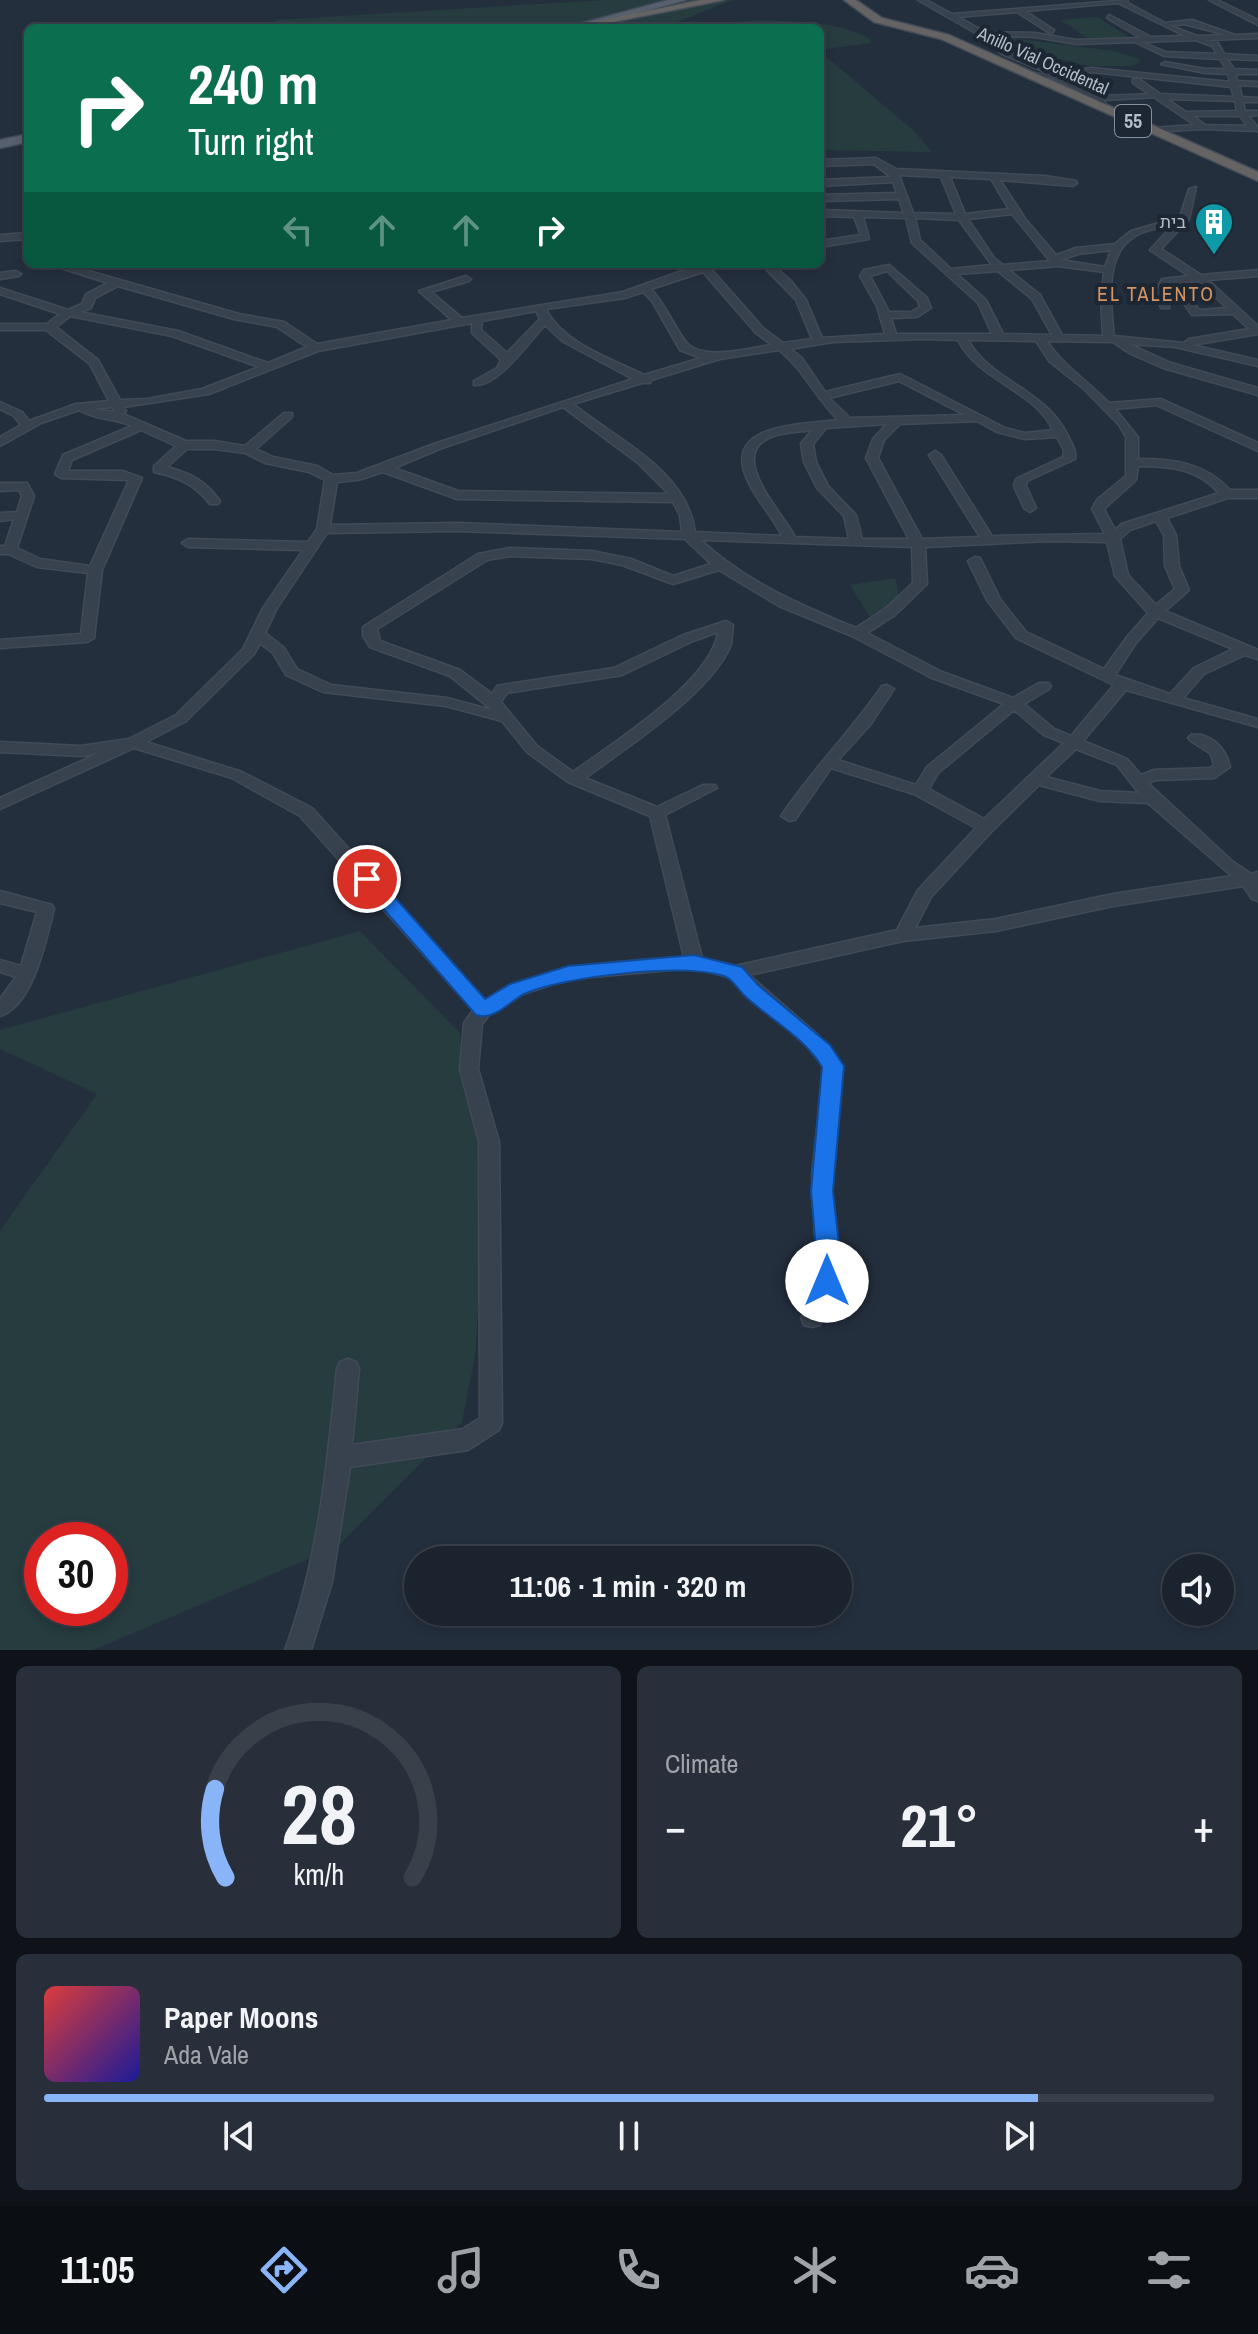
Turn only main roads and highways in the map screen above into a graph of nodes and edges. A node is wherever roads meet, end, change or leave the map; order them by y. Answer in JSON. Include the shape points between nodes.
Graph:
{"nodes":[{"id":1,"x":681,"y":0,"type":"edge"},
{"id":2,"x":719,"y":0,"type":"edge"},
{"id":3,"x":848,"y":1,"type":"edge"},
{"id":4,"x":588,"y":24,"type":"joint"},
{"id":5,"x":894,"y":25,"type":"junction"},
{"id":6,"x":945,"y":37,"type":"junction"},
{"id":7,"x":24,"y":139,"type":"edge"},
{"id":8,"x":0,"y":144,"type":"edge"},
{"id":9,"x":1258,"y":177,"type":"edge"}],
"edges":[{"from":1,"to":4,"type":"main road"},
{"from":2,"to":4,"type":"highway"},
{"from":3,"to":5,"type":"highway","name":"Anillo Vial Occidental","number":"55"},
{"from":5,"to":6,"type":"highway","name":"Anillo Vial Occidental","number":"55"},
{"from":5,"to":6,"type":"highway","name":"Anillo Vial Occidental","number":"55","via":[[917,24],[923,16]]},
{"from":6,"to":9,"type":"highway","name":"Anillo Vial Occidental","number":"55"},
{"from":7,"to":8,"type":"main road"}]}
